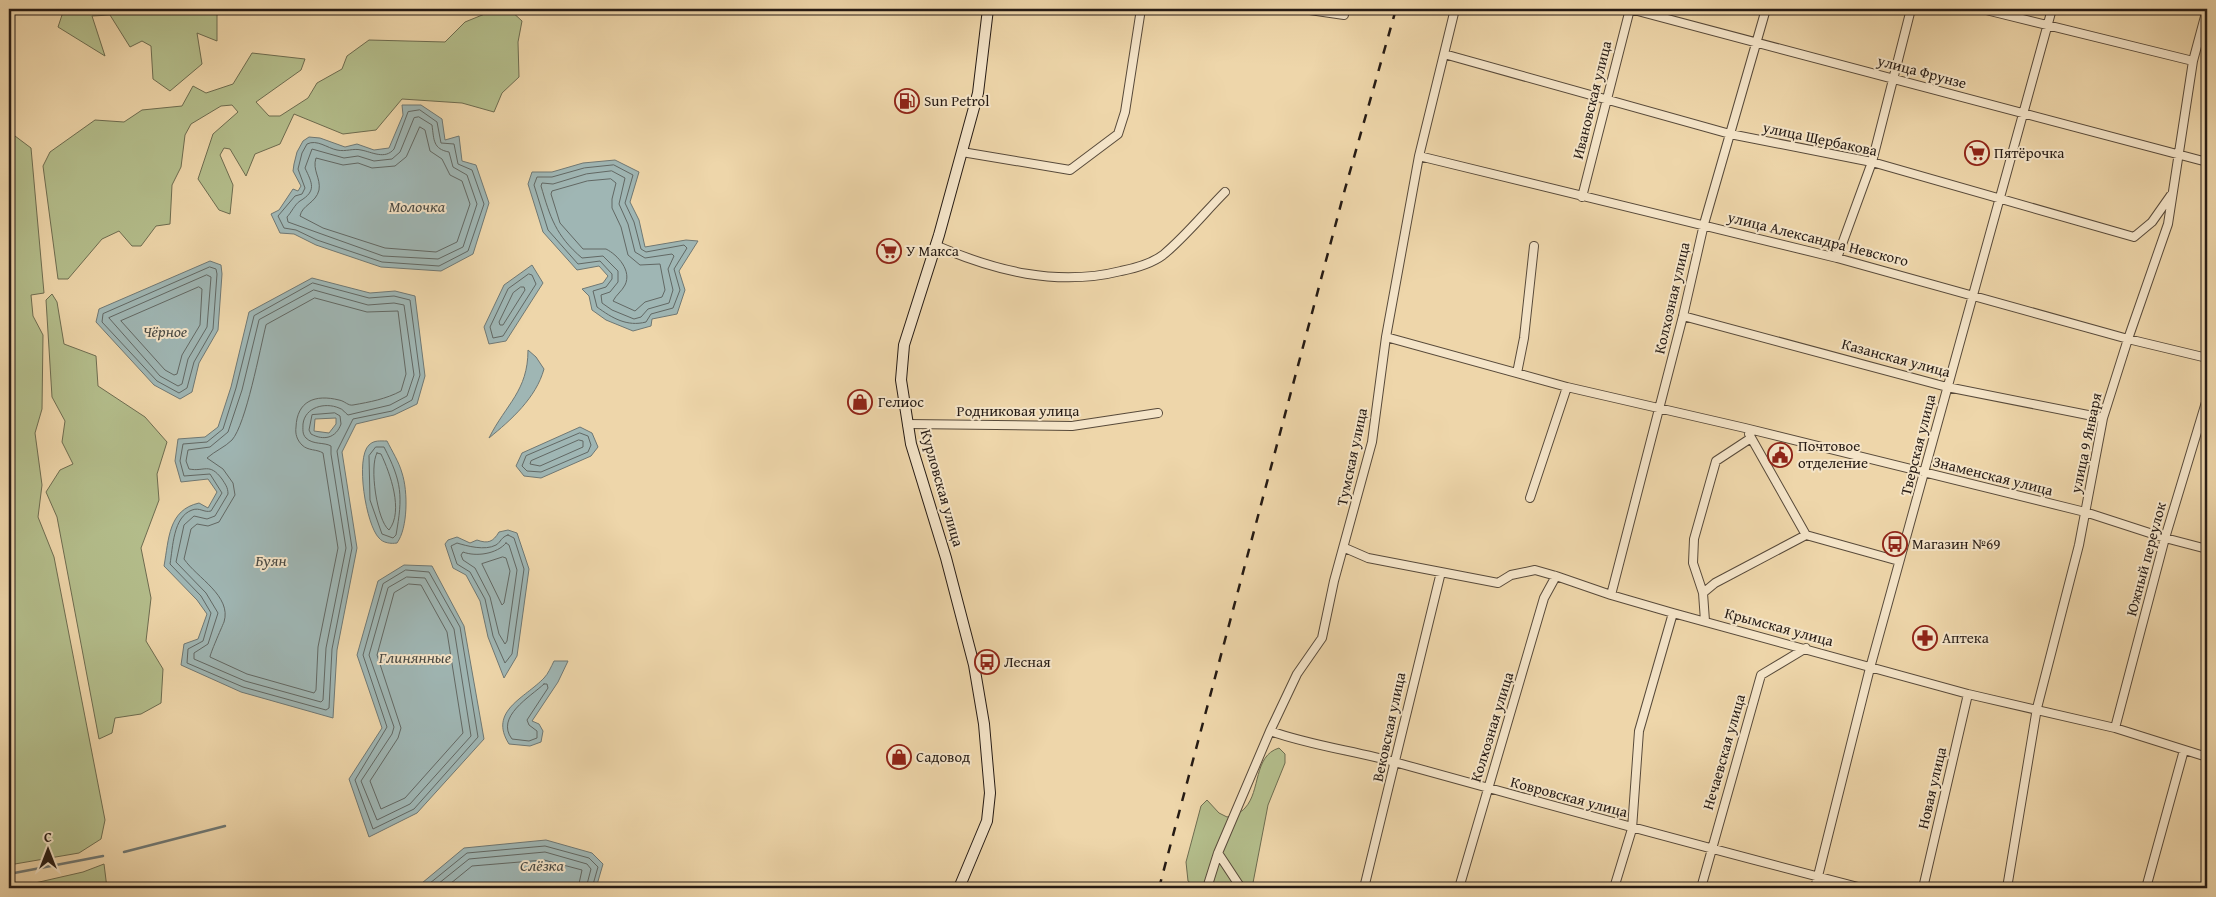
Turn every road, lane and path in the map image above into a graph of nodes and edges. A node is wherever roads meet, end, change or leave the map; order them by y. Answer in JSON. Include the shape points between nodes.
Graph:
{"nodes":[{"id":1,"x":988,"y":9,"type":"edge"},
{"id":2,"x":1141,"y":9,"type":"edge"},
{"id":3,"x":1303,"y":9,"type":"edge"},
{"id":4,"x":1456,"y":9,"type":"edge"},
{"id":5,"x":1630,"y":9,"type":"edge"},
{"id":6,"x":1766,"y":9,"type":"edge"},
{"id":7,"x":1911,"y":9,"type":"edge"},
{"id":8,"x":1982,"y":9,"type":"edge"},
{"id":9,"x":2052,"y":9,"type":"edge"},
{"id":10,"x":2207,"y":9,"type":"edge"},
{"id":11,"x":1344,"y":15,"type":"dead end"},
{"id":12,"x":2048,"y":26,"type":"junction"},
{"id":13,"x":1757,"y":44,"type":"junction"},
{"id":14,"x":1444,"y":54,"type":"junction"},
{"id":15,"x":2193,"y":61,"type":"junction"},
{"id":16,"x":1893,"y":78,"type":"junction"},
{"id":17,"x":1606,"y":100,"type":"junction"},
{"id":18,"x":2024,"y":115,"type":"junction"},
{"id":19,"x":1730,"y":134,"type":"junction"},
{"id":20,"x":962,"y":152,"type":"junction"},
{"id":21,"x":2178,"y":155,"type":"junction"},
{"id":22,"x":1419,"y":156,"type":"junction"},
{"id":23,"x":1872,"y":162,"type":"junction"},
{"id":24,"x":2207,"y":162,"type":"edge"},
{"id":25,"x":1225,"y":192,"type":"dead end"},
{"id":26,"x":2172,"y":193,"type":"junction"},
{"id":27,"x":1582,"y":197,"type":"junction"},
{"id":28,"x":1999,"y":200,"type":"junction"},
{"id":29,"x":1704,"y":224,"type":"junction"},
{"id":30,"x":936,"y":245,"type":"junction"},
{"id":31,"x":1534,"y":246,"type":"dead end"},
{"id":32,"x":1837,"y":258,"type":"junction"},
{"id":33,"x":1974,"y":295,"type":"junction"},
{"id":34,"x":1683,"y":316,"type":"junction"},
{"id":35,"x":1386,"y":337,"type":"junction"},
{"id":36,"x":2128,"y":339,"type":"junction"},
{"id":37,"x":2207,"y":358,"type":"edge"},
{"id":38,"x":1517,"y":373,"type":"junction"},
{"id":39,"x":1567,"y":387,"type":"junction"},
{"id":40,"x":1947,"y":387,"type":"junction"},
{"id":41,"x":2207,"y":399,"type":"edge"},
{"id":42,"x":1658,"y":410,"type":"junction"},
{"id":43,"x":1158,"y":413,"type":"dead end"},
{"id":44,"x":2103,"y":418,"type":"junction"},
{"id":45,"x":908,"y":424,"type":"junction"},
{"id":46,"x":1745,"y":428,"type":"junction"},
{"id":47,"x":1751,"y":438,"type":"junction"},
{"id":48,"x":1926,"y":474,"type":"junction"},
{"id":49,"x":1530,"y":498,"type":"dead end"},
{"id":50,"x":2085,"y":512,"type":"junction"},
{"id":51,"x":1806,"y":535,"type":"junction"},
{"id":52,"x":2165,"y":538,"type":"junction"},
{"id":53,"x":1345,"y":548,"type":"junction"},
{"id":54,"x":2207,"y":549,"type":"edge"},
{"id":55,"x":1899,"y":561,"type":"junction"},
{"id":56,"x":1441,"y":572,"type":"junction"},
{"id":57,"x":1556,"y":576,"type":"junction"},
{"id":58,"x":1703,"y":593,"type":"junction"},
{"id":59,"x":1611,"y":595,"type":"junction"},
{"id":60,"x":1673,"y":613,"type":"junction"},
{"id":61,"x":1705,"y":621,"type":"junction"},
{"id":62,"x":1806,"y":648,"type":"junction"},
{"id":63,"x":1870,"y":668,"type":"junction"},
{"id":64,"x":1968,"y":694,"type":"junction"},
{"id":65,"x":2037,"y":708,"type":"junction"},
{"id":66,"x":2114,"y":728,"type":"junction"},
{"id":67,"x":1270,"y":731,"type":"junction"},
{"id":68,"x":2184,"y":750,"type":"junction"},
{"id":69,"x":2207,"y":757,"type":"edge"},
{"id":70,"x":1396,"y":763,"type":"junction"},
{"id":71,"x":1488,"y":789,"type":"junction"},
{"id":72,"x":1632,"y":829,"type":"junction"},
{"id":73,"x":1712,"y":848,"type":"junction"},
{"id":74,"x":1218,"y":853,"type":"junction"},
{"id":75,"x":1818,"y":877,"type":"junction"},
{"id":76,"x":959,"y":888,"type":"edge"},
{"id":77,"x":1207,"y":888,"type":"edge"},
{"id":78,"x":1240,"y":888,"type":"edge"},
{"id":79,"x":1364,"y":888,"type":"edge"},
{"id":80,"x":1459,"y":888,"type":"edge"},
{"id":81,"x":1614,"y":888,"type":"edge"},
{"id":82,"x":1701,"y":888,"type":"edge"},
{"id":83,"x":1815,"y":888,"type":"edge"},
{"id":84,"x":1862,"y":888,"type":"edge"},
{"id":85,"x":1923,"y":888,"type":"edge"},
{"id":86,"x":2007,"y":888,"type":"edge"},
{"id":87,"x":2146,"y":888,"type":"edge"}],
"edges":[{"from":1,"to":20,"type":"main road","name":"Курловская улица","via":[[980,79]]},
{"from":2,"to":20,"type":"street","via":[[1125,112],[1118,134],[1070,170]]},
{"from":3,"to":11,"type":"street"},
{"from":4,"to":14,"type":"street","name":"Тумская улица"},
{"from":5,"to":13,"type":"street","name":"улица Фрунзе"},
{"from":5,"to":17,"type":"street","name":"Ивановская улица"},
{"from":6,"to":13,"type":"street","name":"Колхозная улица"},
{"from":7,"to":16,"type":"street"},
{"from":8,"to":12,"type":"street"},
{"from":9,"to":12,"type":"street","name":"Тверская улица"},
{"from":10,"to":15,"type":"street","name":"улица 9 Января"},
{"from":12,"to":15,"type":"street"},
{"from":12,"to":18,"type":"street","name":"Тверская улица"},
{"from":13,"to":16,"type":"street","name":"улица Фрунзе"},
{"from":13,"to":19,"type":"street","name":"Колхозная улица"},
{"from":14,"to":17,"type":"street","name":"улица Щербакова"},
{"from":14,"to":22,"type":"street","name":"Тумская улица"},
{"from":15,"to":21,"type":"street","name":"улица 9 Января"},
{"from":16,"to":18,"type":"street","name":"улица Фрунзе"},
{"from":16,"to":23,"type":"street"},
{"from":17,"to":19,"type":"street","name":"улица Щербакова"},
{"from":17,"to":27,"type":"street","name":"Ивановская улица"},
{"from":18,"to":21,"type":"street","name":"улица Фрунзе"},
{"from":18,"to":28,"type":"street","name":"Тверская улица"},
{"from":19,"to":23,"type":"street","name":"улица Щербакова"},
{"from":19,"to":29,"type":"street","name":"Колхозная улица"},
{"from":20,"to":30,"type":"main road","name":"Курловская улица"},
{"from":21,"to":24,"type":"street","name":"улица Фрунзе"},
{"from":21,"to":26,"type":"street","name":"улица 9 Января"},
{"from":22,"to":27,"type":"street","name":"улица Александра Невского"},
{"from":22,"to":35,"type":"street","name":"Тумская улица"},
{"from":23,"to":28,"type":"street","name":"улица Щербакова"},
{"from":23,"to":32,"type":"street"},
{"from":25,"to":30,"type":"street","via":[[1163,255],[1143,266],[1108,274],[1079,279],[1025,274],[963,257]]},
{"from":26,"to":28,"type":"street","name":"улица Щербакова","via":[[2152,222],[2134,237]]},
{"from":26,"to":36,"type":"street","name":"улица 9 Января","via":[[2168,224]]},
{"from":27,"to":29,"type":"street","name":"улица Александра Невского"},
{"from":28,"to":33,"type":"street","name":"Тверская улица"},
{"from":29,"to":32,"type":"street","name":"улица Александра Невского"},
{"from":29,"to":34,"type":"street","name":"Колхозная улица"},
{"from":30,"to":45,"type":"main road","name":"Курловская улица","via":[[904,346],[901,380]]},
{"from":31,"to":38,"type":"street"},
{"from":32,"to":33,"type":"street","name":"улица Александра Невского"},
{"from":33,"to":36,"type":"street","name":"улица Александра Невского"},
{"from":33,"to":40,"type":"street","name":"Тверская улица"},
{"from":34,"to":40,"type":"street","name":"Казанская улица"},
{"from":34,"to":42,"type":"street","name":"Колхозная улица"},
{"from":35,"to":38,"type":"street","name":"Знаменская улица"},
{"from":35,"to":53,"type":"street","name":"Тумская улица","via":[[1372,442]]},
{"from":36,"to":37,"type":"street","name":"улица Александра Невского"},
{"from":36,"to":44,"type":"street","name":"улица 9 Января"},
{"from":38,"to":39,"type":"street","name":"Знаменская улица"},
{"from":39,"to":42,"type":"street","name":"Знаменская улица"},
{"from":39,"to":49,"type":"street"},
{"from":40,"to":44,"type":"street","name":"Казанская улица"},
{"from":40,"to":48,"type":"street","name":"Тверская улица"},
{"from":41,"to":52,"type":"street","name":"Южный переулок"},
{"from":42,"to":46,"type":"street","name":"Знаменская улица"},
{"from":42,"to":59,"type":"street","name":"Колхозная улица"},
{"from":43,"to":45,"type":"street","name":"Родниковая улица","via":[[1072,426]]},
{"from":44,"to":50,"type":"street","name":"улица 9 Января"},
{"from":45,"to":76,"type":"main road","name":"Курловская улица","via":[[970,645],[984,724],[989,810]]},
{"from":46,"to":47,"type":"street"},
{"from":46,"to":48,"type":"street","name":"Знаменская улица"},
{"from":47,"to":51,"type":"street"},
{"from":47,"to":58,"type":"street","via":[[1716,461],[1694,539],[1693,563]]},
{"from":48,"to":50,"type":"street","name":"Знаменская улица"},
{"from":48,"to":55,"type":"street","name":"Тверская улица"},
{"from":50,"to":52,"type":"street","name":"Знаменская улица"},
{"from":50,"to":65,"type":"street","name":"улица 9 Января"},
{"from":51,"to":55,"type":"street"},
{"from":51,"to":58,"type":"street"},
{"from":52,"to":54,"type":"street","name":"Знаменская улица"},
{"from":52,"to":66,"type":"street","name":"Южный переулок"},
{"from":53,"to":56,"type":"street","name":"Крымская улица","via":[[1368,558]]},
{"from":53,"to":67,"type":"street","name":"Тумская улица","via":[[1322,638],[1297,674]]},
{"from":55,"to":63,"type":"street","name":"Тверская улица"},
{"from":56,"to":57,"type":"street","name":"Крымская улица","via":[[1498,583],[1511,575],[1534,570]]},
{"from":56,"to":70,"type":"street","name":"Вековская улица","via":[[1416,666]]},
{"from":57,"to":59,"type":"street","name":"Крымская улица"},
{"from":57,"to":71,"type":"street","name":"Колхозная улица","via":[[1544,598]]},
{"from":58,"to":61,"type":"street"},
{"from":59,"to":60,"type":"street","name":"Крымская улица"},
{"from":60,"to":61,"type":"street","name":"Крымская улица"},
{"from":60,"to":72,"type":"street","via":[[1639,731]]},
{"from":61,"to":62,"type":"street","name":"Крымская улица"},
{"from":62,"to":63,"type":"street","name":"Крымская улица"},
{"from":62,"to":73,"type":"street","name":"Нечаевская улица","via":[[1761,675]]},
{"from":63,"to":64,"type":"street","name":"Крымская улица"},
{"from":63,"to":75,"type":"street","name":"Тверская улица"},
{"from":64,"to":65,"type":"street","name":"Крымская улица"},
{"from":64,"to":85,"type":"street","name":"Новая улица"},
{"from":65,"to":66,"type":"street","name":"Крымская улица"},
{"from":65,"to":86,"type":"street","name":"улица 9 Января"},
{"from":66,"to":68,"type":"street","name":"Крымская улица"},
{"from":67,"to":70,"type":"street","name":"Ковровская улица"},
{"from":67,"to":74,"type":"street","name":"Тумская улица"},
{"from":68,"to":69,"type":"street","name":"Крымская улица"},
{"from":68,"to":87,"type":"street"},
{"from":70,"to":71,"type":"street","name":"Ковровская улица"},
{"from":70,"to":79,"type":"street","name":"Вековская улица"},
{"from":71,"to":72,"type":"street","name":"Ковровская улица"},
{"from":71,"to":80,"type":"street","name":"Колхозная улица"},
{"from":72,"to":73,"type":"street","name":"Ковровская улица"},
{"from":72,"to":81,"type":"street"},
{"from":73,"to":75,"type":"street","name":"Ковровская улица"},
{"from":73,"to":82,"type":"street","name":"Нечаевская улица"},
{"from":74,"to":77,"type":"street","name":"Тумская улица"},
{"from":74,"to":78,"type":"street"},
{"from":75,"to":83,"type":"street","name":"Тверская улица"},
{"from":75,"to":84,"type":"street","name":"Ковровская улица"}]}
